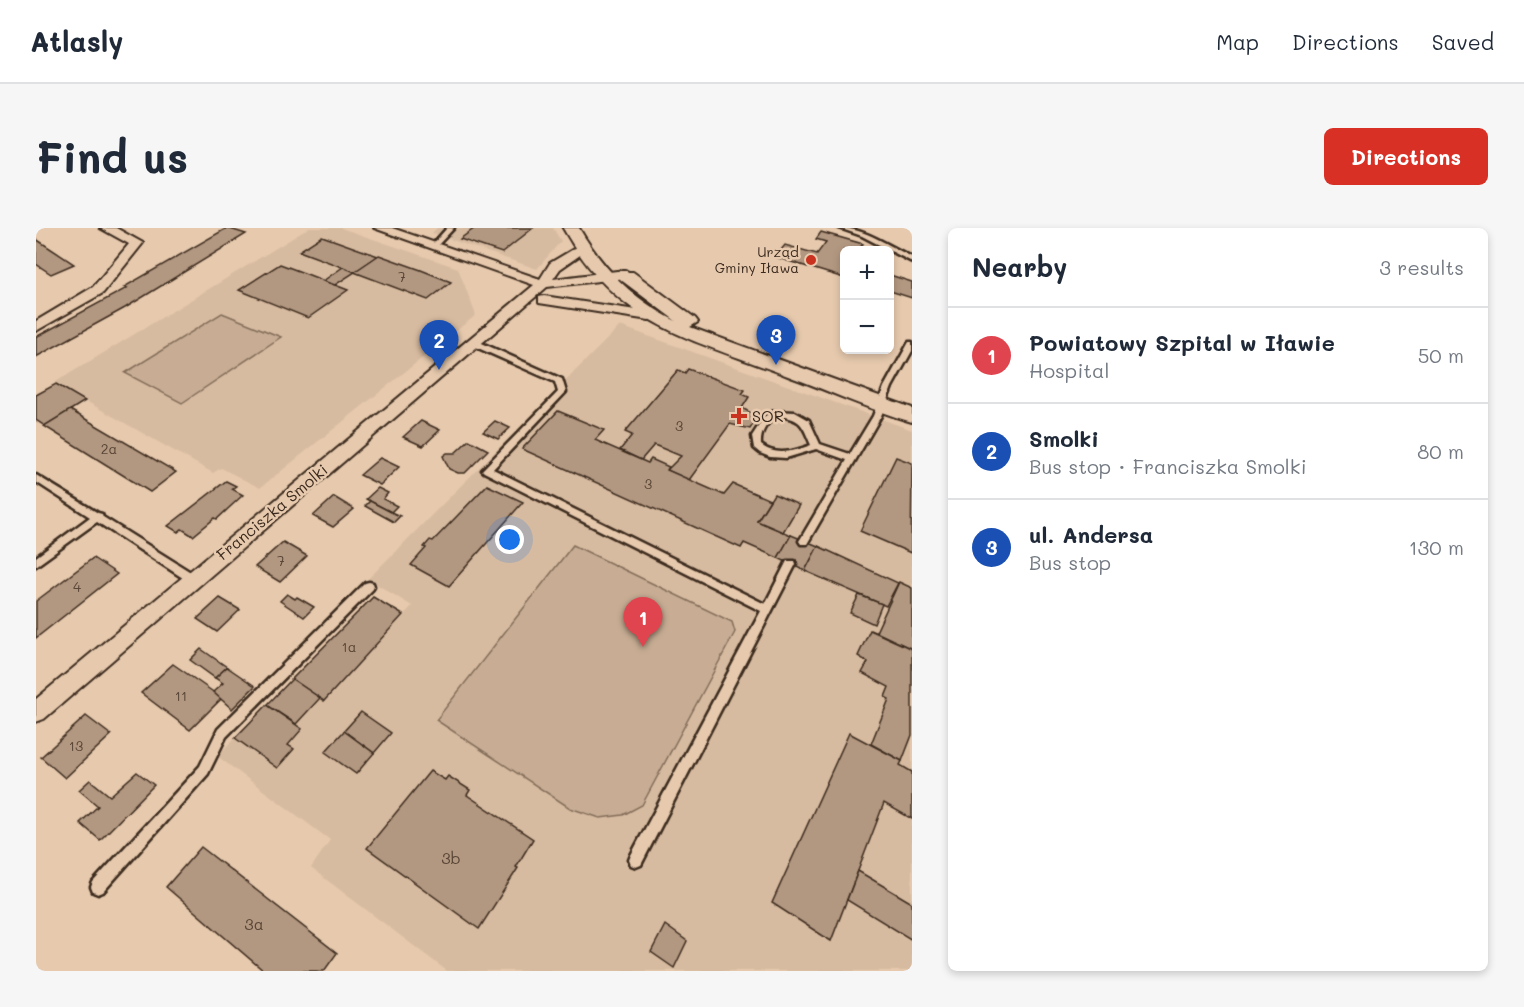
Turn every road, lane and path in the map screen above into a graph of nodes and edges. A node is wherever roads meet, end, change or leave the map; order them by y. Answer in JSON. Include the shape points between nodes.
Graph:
{"nodes":[{"id":1,"x":106,"y":228,"type":"edge"},
{"id":2,"x":380,"y":228,"type":"edge"},
{"id":3,"x":451,"y":228,"type":"edge"},
{"id":4,"x":842,"y":228,"type":"edge"},
{"id":5,"x":572,"y":230,"type":"edge"},
{"id":6,"x":434,"y":246,"type":"junction"},
{"id":7,"x":582,"y":248,"type":"junction"},
{"id":8,"x":912,"y":260,"type":"edge"},
{"id":9,"x":616,"y":275,"type":"junction"},
{"id":10,"x":543,"y":284,"type":"junction"},
{"id":11,"x":544,"y":300,"type":"junction"},
{"id":12,"x":509,"y":312,"type":"junction"},
{"id":13,"x":649,"y":316,"type":"junction"},
{"id":14,"x":36,"y":327,"type":"edge"},
{"id":15,"x":714,"y":341,"type":"junction"},
{"id":16,"x":472,"y":342,"type":"junction"},
{"id":17,"x":911,"y":350,"type":"edge"},
{"id":18,"x":880,"y":404,"type":"junction"},
{"id":19,"x":912,"y":416,"type":"edge"},
{"id":20,"x":816,"y":446,"type":"junction"},
{"id":21,"x":851,"y":458,"type":"junction"},
{"id":22,"x":36,"y":478,"type":"edge"},
{"id":23,"x":99,"y":516,"type":"junction"},
{"id":24,"x":804,"y":541,"type":"dead end"},
{"id":25,"x":36,"y":562,"type":"edge"},
{"id":26,"x":791,"y":564,"type":"dead end"},
{"id":27,"x":193,"y":579,"type":"junction"},
{"id":28,"x":369,"y":586,"type":"dead end"},
{"id":29,"x":766,"y":609,"type":"junction"},
{"id":30,"x":36,"y":712,"type":"edge"},
{"id":31,"x":636,"y":860,"type":"dead end"},
{"id":32,"x":98,"y":887,"type":"dead end"}],
"edges":[{"from":1,"to":14,"type":"street","via":[[136,243],[98,290]]},
{"from":2,"to":6,"type":"street"},
{"from":3,"to":6,"type":"lane"},
{"from":4,"to":8,"type":"lane"},
{"from":5,"to":7,"type":"street"},
{"from":5,"to":9,"type":"street","via":[[593,244]]},
{"from":6,"to":10,"type":"street"},
{"from":7,"to":9,"type":"street"},
{"from":7,"to":10,"type":"street","name":"Franciszka Smolki","via":[[555,266]]},
{"from":9,"to":10,"type":"street","name":"Franciszka Smolki"},
{"from":9,"to":11,"type":"street","name":"Franciszka Smolki"},
{"from":9,"to":13,"type":"street"},
{"from":9,"to":15,"type":"street"},
{"from":10,"to":12,"type":"street","name":"Franciszka Smolki"},
{"from":11,"to":12,"type":"street","name":"Franciszka Smolki"},
{"from":11,"to":13,"type":"street","name":"Franciszka Smolki"},
{"from":12,"to":16,"type":"street","name":"Franciszka Smolki"},
{"from":13,"to":15,"type":"street","via":[[690,335]]},
{"from":15,"to":18,"type":"street"},
{"from":16,"to":27,"type":"street","name":"Franciszka Smolki"},
{"from":16,"to":29,"type":"lane","via":[[559,381],[561,392],[487,470]]},
{"from":17,"to":18,"type":"lane"},
{"from":18,"to":19,"type":"street"},
{"from":18,"to":21,"type":"lane","via":[[877,416]]},
{"from":20,"to":20,"type":"lane","via":[[806,422],[795,415],[777,413],[768,418],[756,436],[757,446],[769,454],[781,456]]},
{"from":20,"to":21,"type":"lane"},
{"from":21,"to":24,"type":"lane"},
{"from":22,"to":23,"type":"lane"},
{"from":23,"to":25,"type":"lane"},
{"from":23,"to":27,"type":"lane"},
{"from":26,"to":29,"type":"lane"},
{"from":27,"to":30,"type":"street","name":"Franciszka Smolki"},
{"from":28,"to":32,"type":"lane","via":[[222,733],[204,770]]},
{"from":29,"to":31,"type":"lane","via":[[743,660]]}]}
